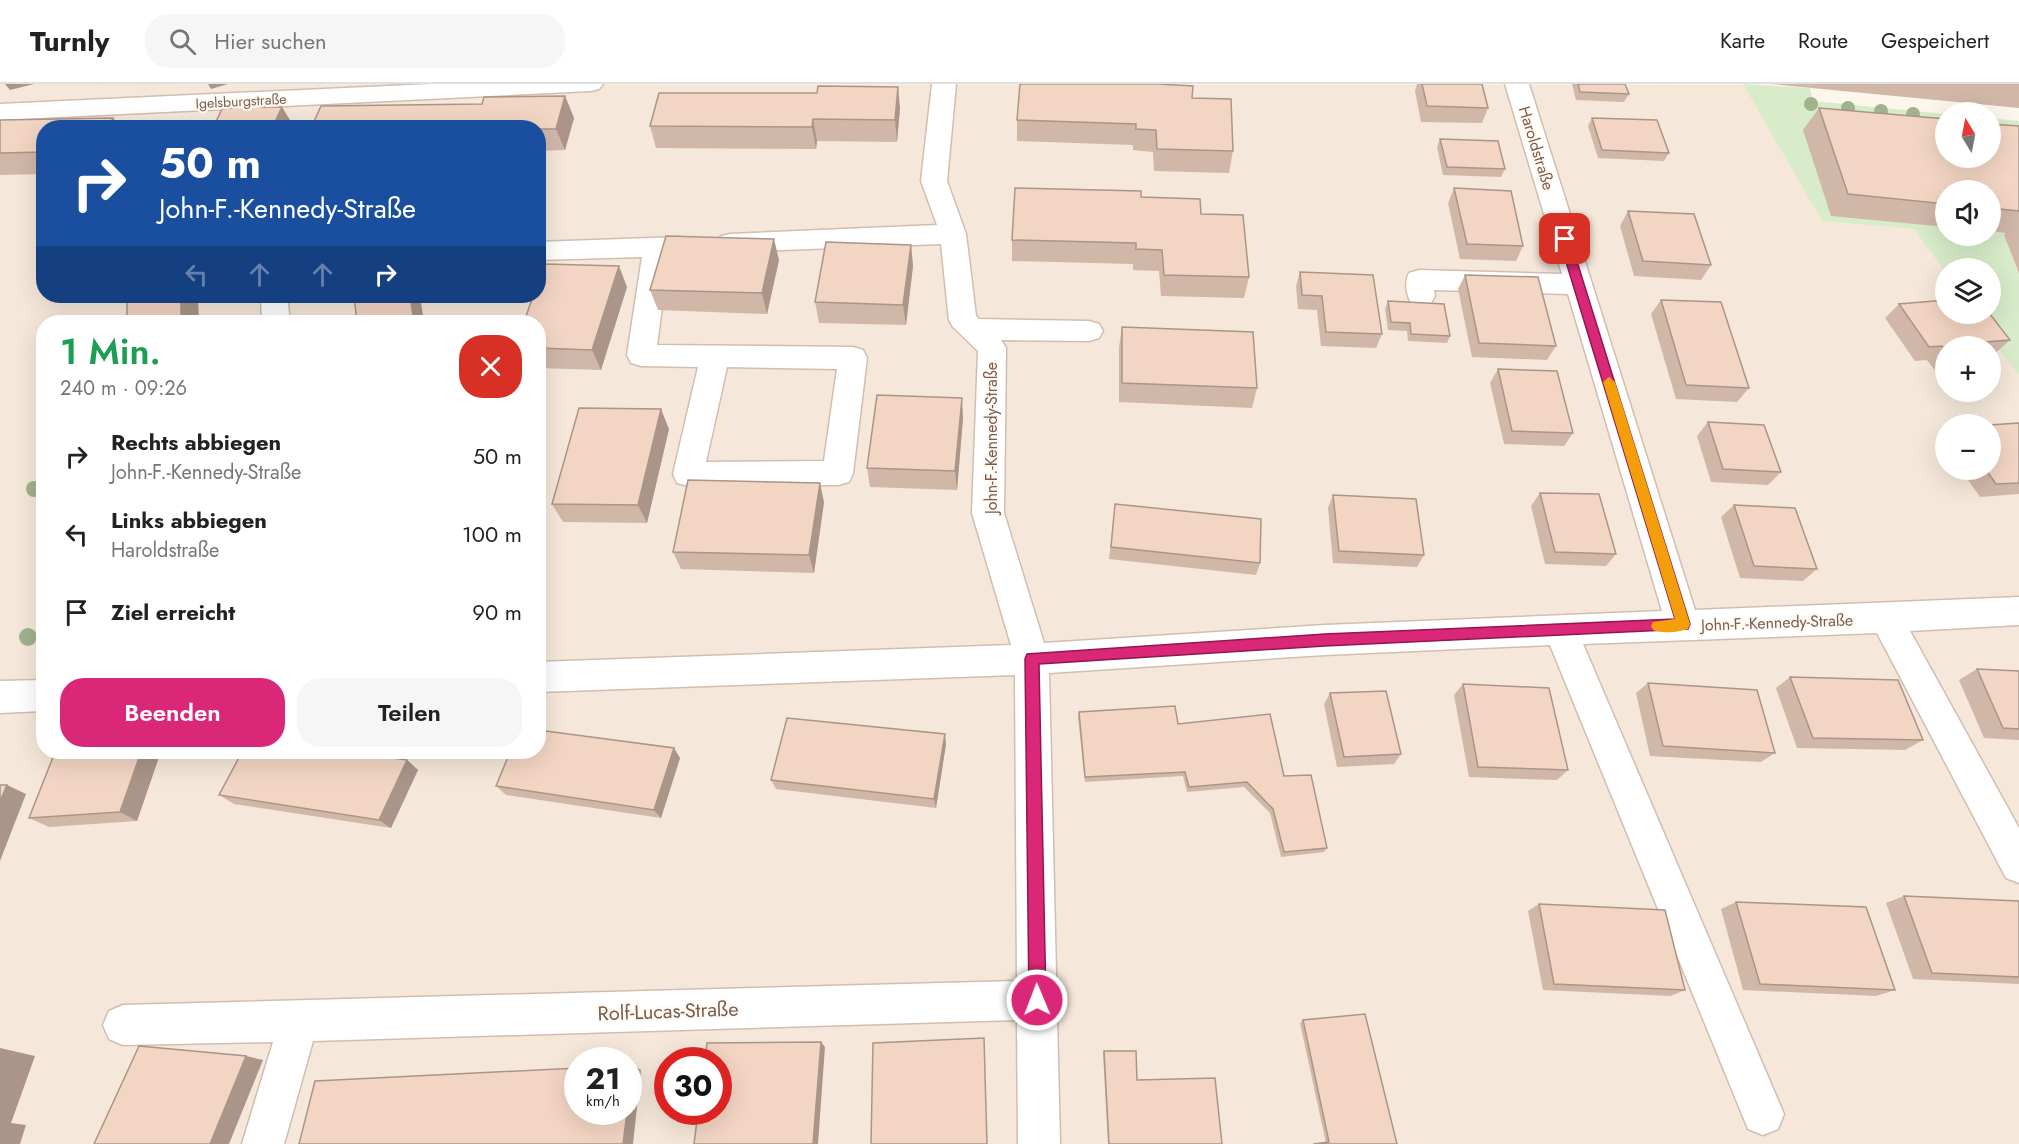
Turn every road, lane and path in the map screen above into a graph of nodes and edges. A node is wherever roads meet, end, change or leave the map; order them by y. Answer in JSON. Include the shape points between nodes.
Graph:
{"nodes":[{"id":1,"x":591,"y":84,"type":"edge"},
{"id":2,"x":944,"y":84,"type":"edge"},
{"id":3,"x":1517,"y":84,"type":"edge"},
{"id":4,"x":0,"y":112,"type":"edge"},
{"id":5,"x":953,"y":234,"type":"junction"},
{"id":6,"x":657,"y":247,"type":"junction"},
{"id":7,"x":546,"y":251,"type":"edge"},
{"id":8,"x":1579,"y":284,"type":"junction"},
{"id":9,"x":1421,"y":296,"type":"dead end"},
{"id":10,"x":972,"y":329,"type":"junction"},
{"id":11,"x":1089,"y":330,"type":"dead end"},
{"id":12,"x":715,"y":356,"type":"junction"},
{"id":13,"x":2019,"y":611,"type":"edge"},
{"id":14,"x":1886,"y":618,"type":"junction"},
{"id":15,"x":1683,"y":624,"type":"junction"},
{"id":16,"x":1561,"y":631,"type":"junction"},
{"id":17,"x":1032,"y":659,"type":"junction"},
{"id":18,"x":546,"y":677,"type":"edge"},
{"id":19,"x":36,"y":695,"type":"edge"},
{"id":20,"x":0,"y":697,"type":"edge"},
{"id":21,"x":2019,"y":865,"type":"edge"},
{"id":22,"x":1037,"y":1000,"type":"junction"},
{"id":23,"x":299,"y":1021,"type":"junction"},
{"id":24,"x":123,"y":1025,"type":"dead end"},
{"id":25,"x":1763,"y":1114,"type":"dead end"},
{"id":26,"x":263,"y":1144,"type":"edge"},
{"id":27,"x":1039,"y":1144,"type":"edge"}],
"edges":[{"from":1,"to":4,"type":"street","name":"Igelsburgstraße"},
{"from":2,"to":5,"type":"street","name":"John-F.-Kennedy-Straße","via":[[934,181]]},
{"from":3,"to":8,"type":"street","name":"Haroldstraße"},
{"from":5,"to":6,"type":"street"},
{"from":5,"to":10,"type":"street","name":"John-F.-Kennedy-Straße","via":[[963,320]]},
{"from":6,"to":7,"type":"street"},
{"from":6,"to":12,"type":"street","via":[[641,355]]},
{"from":8,"to":9,"type":"street","via":[[1419,280]]},
{"from":8,"to":15,"type":"street","name":"Haroldstraße"},
{"from":10,"to":11,"type":"street"},
{"from":10,"to":17,"type":"street","name":"John-F.-Kennedy-Straße","via":[[992,348],[988,513]]},
{"from":12,"to":12,"type":"street","via":[[853,358],[838,473],[688,474]]},
{"from":13,"to":14,"type":"street","name":"John-F.-Kennedy-Straße"},
{"from":14,"to":15,"type":"street","name":"John-F.-Kennedy-Straße"},
{"from":14,"to":21,"type":"street"},
{"from":15,"to":16,"type":"street","name":"John-F.-Kennedy-Straße"},
{"from":16,"to":17,"type":"street","name":"John-F.-Kennedy-Straße","via":[[1325,640]]},
{"from":16,"to":25,"type":"street"},
{"from":17,"to":18,"type":"street","name":"John-F.-Kennedy-Straße"},
{"from":17,"to":22,"type":"street"},
{"from":19,"to":20,"type":"street"},
{"from":22,"to":23,"type":"street","name":"Rolf-Lucas-Straße"},
{"from":22,"to":27,"type":"street"},
{"from":23,"to":24,"type":"street","name":"Rolf-Lucas-Straße"},
{"from":23,"to":26,"type":"street"}]}
